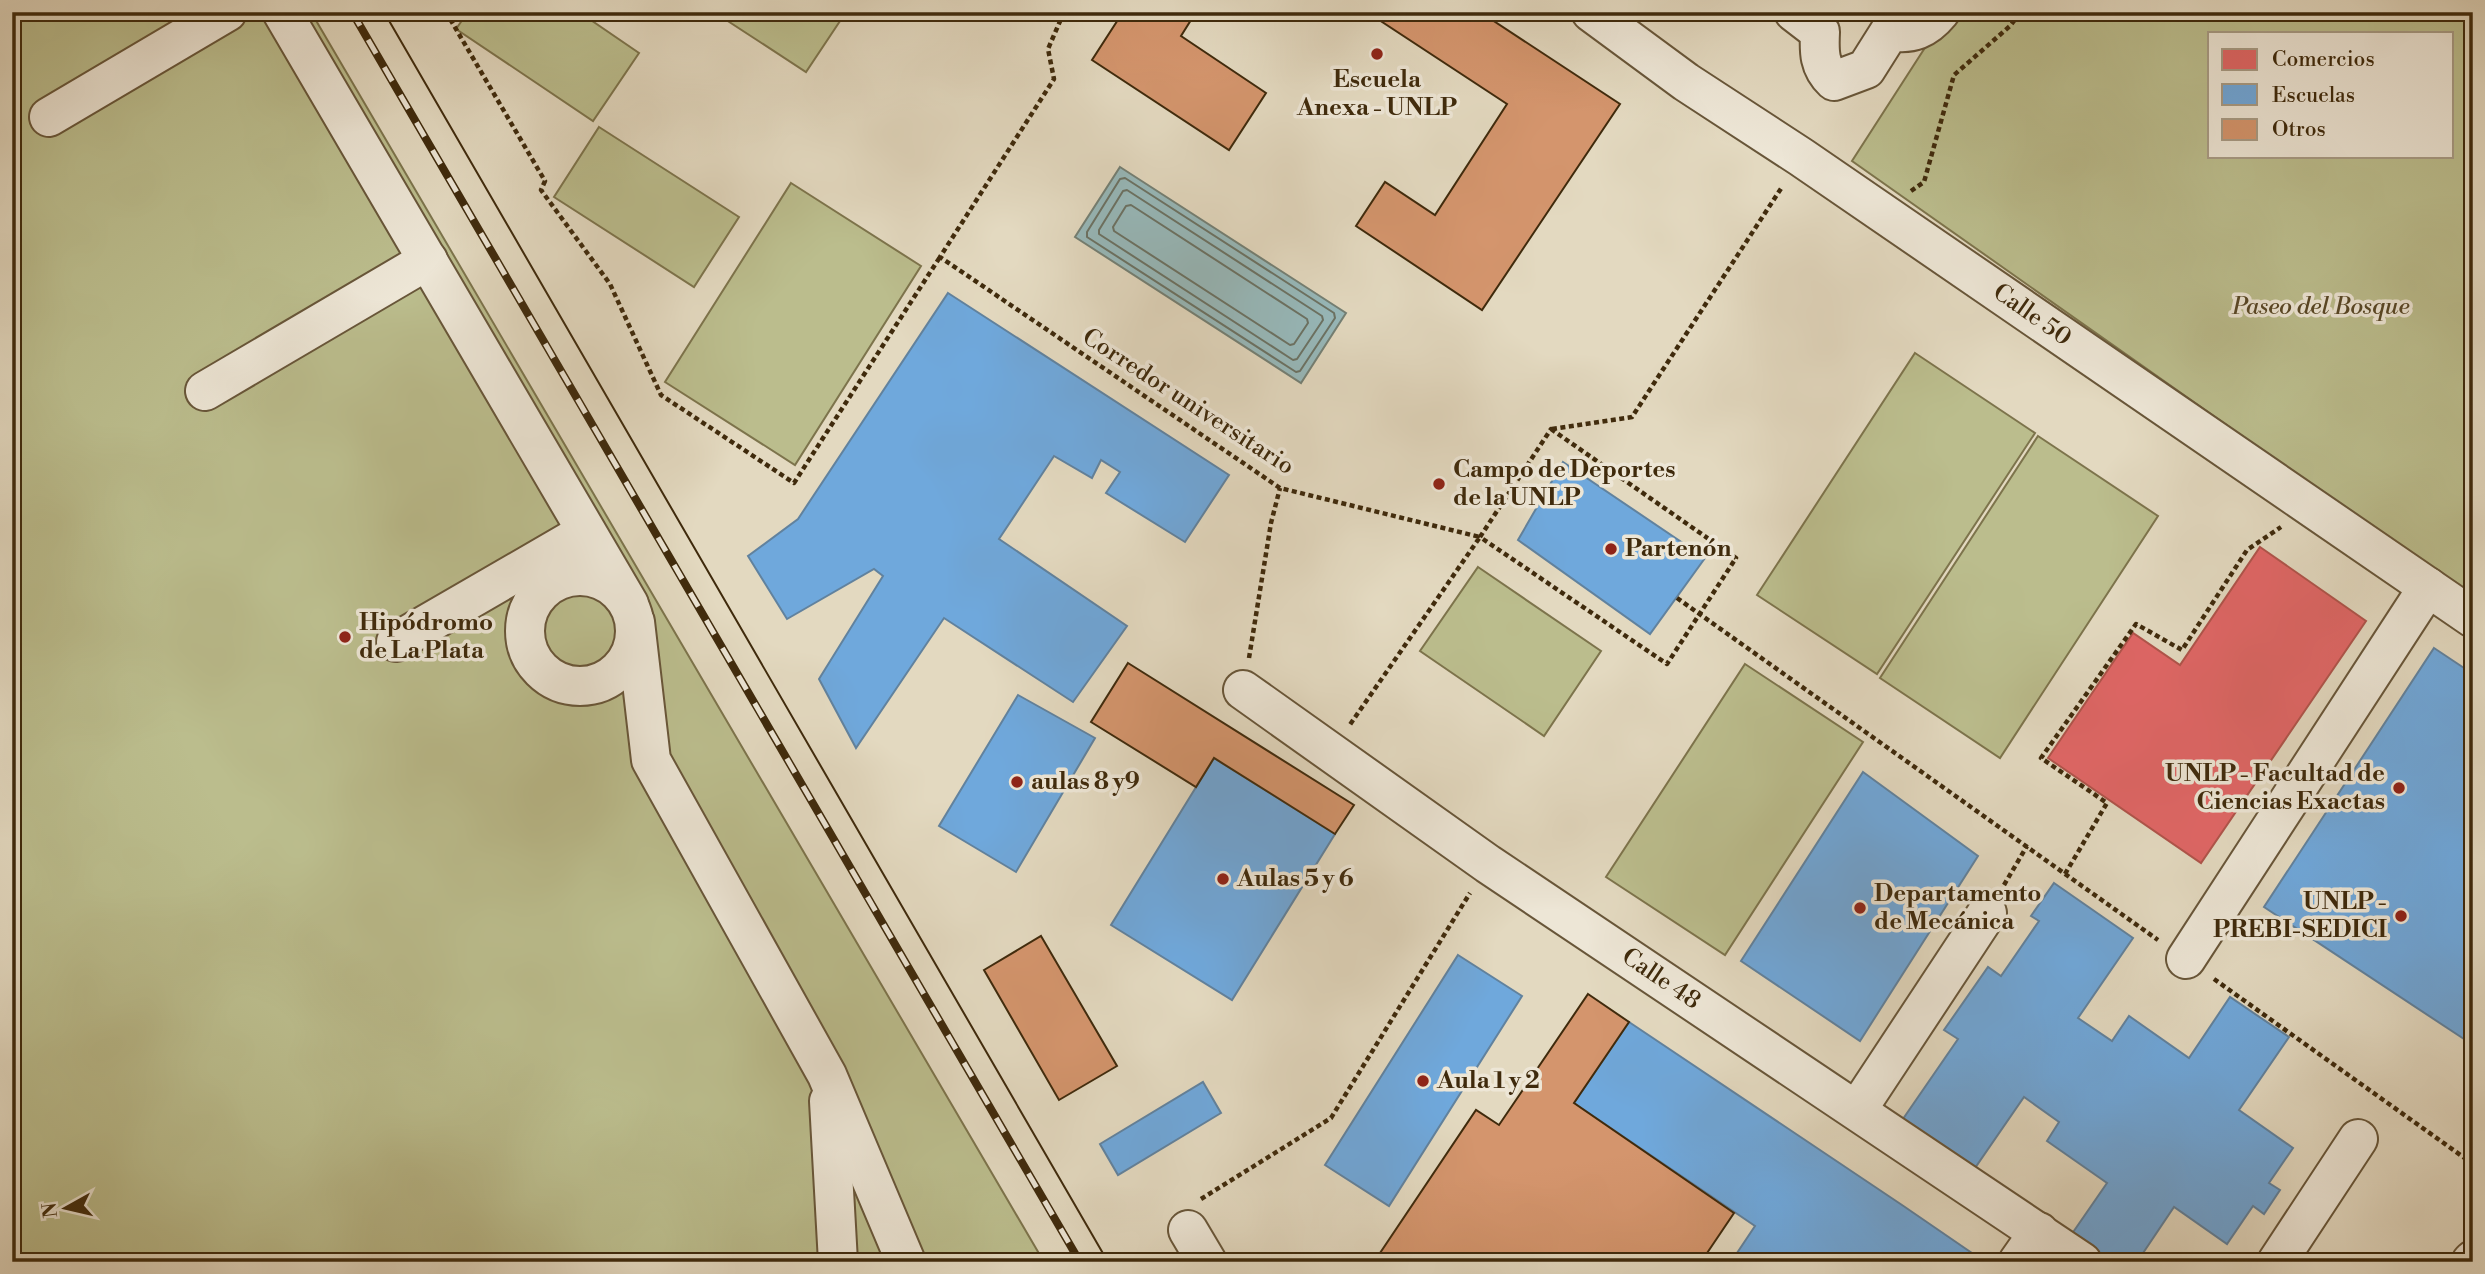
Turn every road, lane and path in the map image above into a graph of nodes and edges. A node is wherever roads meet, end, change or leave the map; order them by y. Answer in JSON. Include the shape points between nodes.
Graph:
{"nodes":[{"id":1,"x":227,"y":12,"type":"edge"},
{"id":2,"x":282,"y":12,"type":"edge"},
{"id":3,"x":446,"y":12,"type":"edge"},
{"id":4,"x":1063,"y":12,"type":"edge"},
{"id":5,"x":1591,"y":12,"type":"edge"},
{"id":6,"x":1794,"y":12,"type":"edge"},
{"id":7,"x":1940,"y":12,"type":"edge"},
{"id":8,"x":2021,"y":12,"type":"edge"},
{"id":9,"x":48,"y":117,"type":"dead end"},
{"id":10,"x":1801,"y":157,"type":"junction"},
{"id":11,"x":1882,"y":212,"type":"junction"},
{"id":12,"x":940,"y":257,"type":"junction"},
{"id":13,"x":428,"y":260,"type":"junction"},
{"id":14,"x":205,"y":391,"type":"dead end"},
{"id":15,"x":1551,"y":429,"type":"junction"},
{"id":16,"x":1280,"y":488,"type":"junction"},
{"id":17,"x":2311,"y":507,"type":"junction"},
{"id":18,"x":586,"y":531,"type":"junction"},
{"id":19,"x":1480,"y":537,"type":"junction"},
{"id":20,"x":2428,"y":587,"type":"junction"},
{"id":21,"x":1677,"y":598,"type":"dead end"},
{"id":22,"x":632,"y":613,"type":"junction"},
{"id":23,"x":1699,"y":614,"type":"junction"},
{"id":24,"x":2473,"y":618,"type":"edge"},
{"id":25,"x":396,"y":642,"type":"dead end"},
{"id":26,"x":579,"y":687,"type":"junction"},
{"id":27,"x":1243,"y":690,"type":"joint"},
{"id":28,"x":645,"y":697,"type":"junction"},
{"id":29,"x":1331,"y":752,"type":"junction"},
{"id":30,"x":2026,"y":846,"type":"junction"},
{"id":31,"x":1488,"y":864,"type":"junction"},
{"id":32,"x":2065,"y":874,"type":"junction"},
{"id":33,"x":1987,"y":913,"type":"joint"},
{"id":34,"x":2186,"y":959,"type":"junction"},
{"id":35,"x":827,"y":1074,"type":"junction"},
{"id":36,"x":1857,"y":1110,"type":"junction"},
{"id":37,"x":2358,"y":1139,"type":"dead end"},
{"id":38,"x":2473,"y":1164,"type":"edge"},
{"id":39,"x":1198,"y":1230,"type":"edge"},
{"id":40,"x":2028,"y":1247,"type":"edge"},
{"id":41,"x":838,"y":1262,"type":"edge"},
{"id":42,"x":906,"y":1262,"type":"edge"},
{"id":43,"x":2082,"y":1262,"type":"edge"},
{"id":44,"x":2277,"y":1262,"type":"edge"}],
"edges":[{"from":1,"to":9,"type":"street"},
{"from":2,"to":13,"type":"street"},
{"from":3,"to":12,"type":"path","via":[[545,181],[541,190],[610,285],[661,395],[794,482]]},
{"from":4,"to":12,"type":"path","via":[[1048,49],[1054,79]]},
{"from":5,"to":10,"type":"street","name":"Calle 50","via":[[1686,82]]},
{"from":6,"to":7,"type":"street","via":[[1819,32],[1824,71],[1834,81],[1866,69],[1890,31],[1923,30]]},
{"from":8,"to":11,"type":"path","via":[[1954,75],[1924,182]]},
{"from":10,"to":11,"type":"street","name":"Calle 50"},
{"from":10,"to":15,"type":"path","via":[[1632,417]]},
{"from":11,"to":17,"type":"street","name":"Calle 50"},
{"from":12,"to":16,"type":"path","name":"Corredor universitario"},
{"from":13,"to":14,"type":"street"},
{"from":13,"to":18,"type":"street"},
{"from":15,"to":19,"type":"path"},
{"from":15,"to":23,"type":"path","via":[[1736,558]]},
{"from":16,"to":19,"type":"path","name":"Corredor universitario"},
{"from":16,"to":27,"type":"path"},
{"from":17,"to":20,"type":"street","name":"Calle 50"},
{"from":17,"to":32,"type":"path","via":[[2247,550],[2182,650],[2136,624],[2041,758],[2107,803]]},
{"from":18,"to":22,"type":"street"},
{"from":18,"to":25,"type":"street"},
{"from":19,"to":23,"type":"path","via":[[1667,664]]},
{"from":19,"to":29,"type":"path"},
{"from":20,"to":24,"type":"street","name":"Calle 50"},
{"from":20,"to":34,"type":"street"},
{"from":21,"to":23,"type":"path"},
{"from":22,"to":26,"type":"street","via":[[635,642],[628,660],[598,684]]},
{"from":22,"to":26,"type":"street","via":[[618,590],[587,575],[569,576],[539,593],[525,624],[531,658],[543,673]]},
{"from":22,"to":28,"type":"street"},
{"from":23,"to":30,"type":"path"},
{"from":26,"to":28,"type":"street","via":[[618,689]]},
{"from":27,"to":29,"type":"street","name":"Calle 48"},
{"from":28,"to":35,"type":"street","via":[[651,760]]},
{"from":29,"to":31,"type":"street","name":"Calle 48"},
{"from":30,"to":32,"type":"path"},
{"from":30,"to":33,"type":"path"},
{"from":31,"to":36,"type":"street","name":"Calle 48"},
{"from":31,"to":39,"type":"path","via":[[1331,1118]]},
{"from":32,"to":34,"type":"path"},
{"from":33,"to":36,"type":"street"},
{"from":34,"to":38,"type":"path"},
{"from":35,"to":41,"type":"street"},
{"from":35,"to":42,"type":"street"},
{"from":36,"to":40,"type":"street","name":"Calle 48"},
{"from":37,"to":44,"type":"street"},
{"from":40,"to":43,"type":"street","name":"Calle 48"}]}
